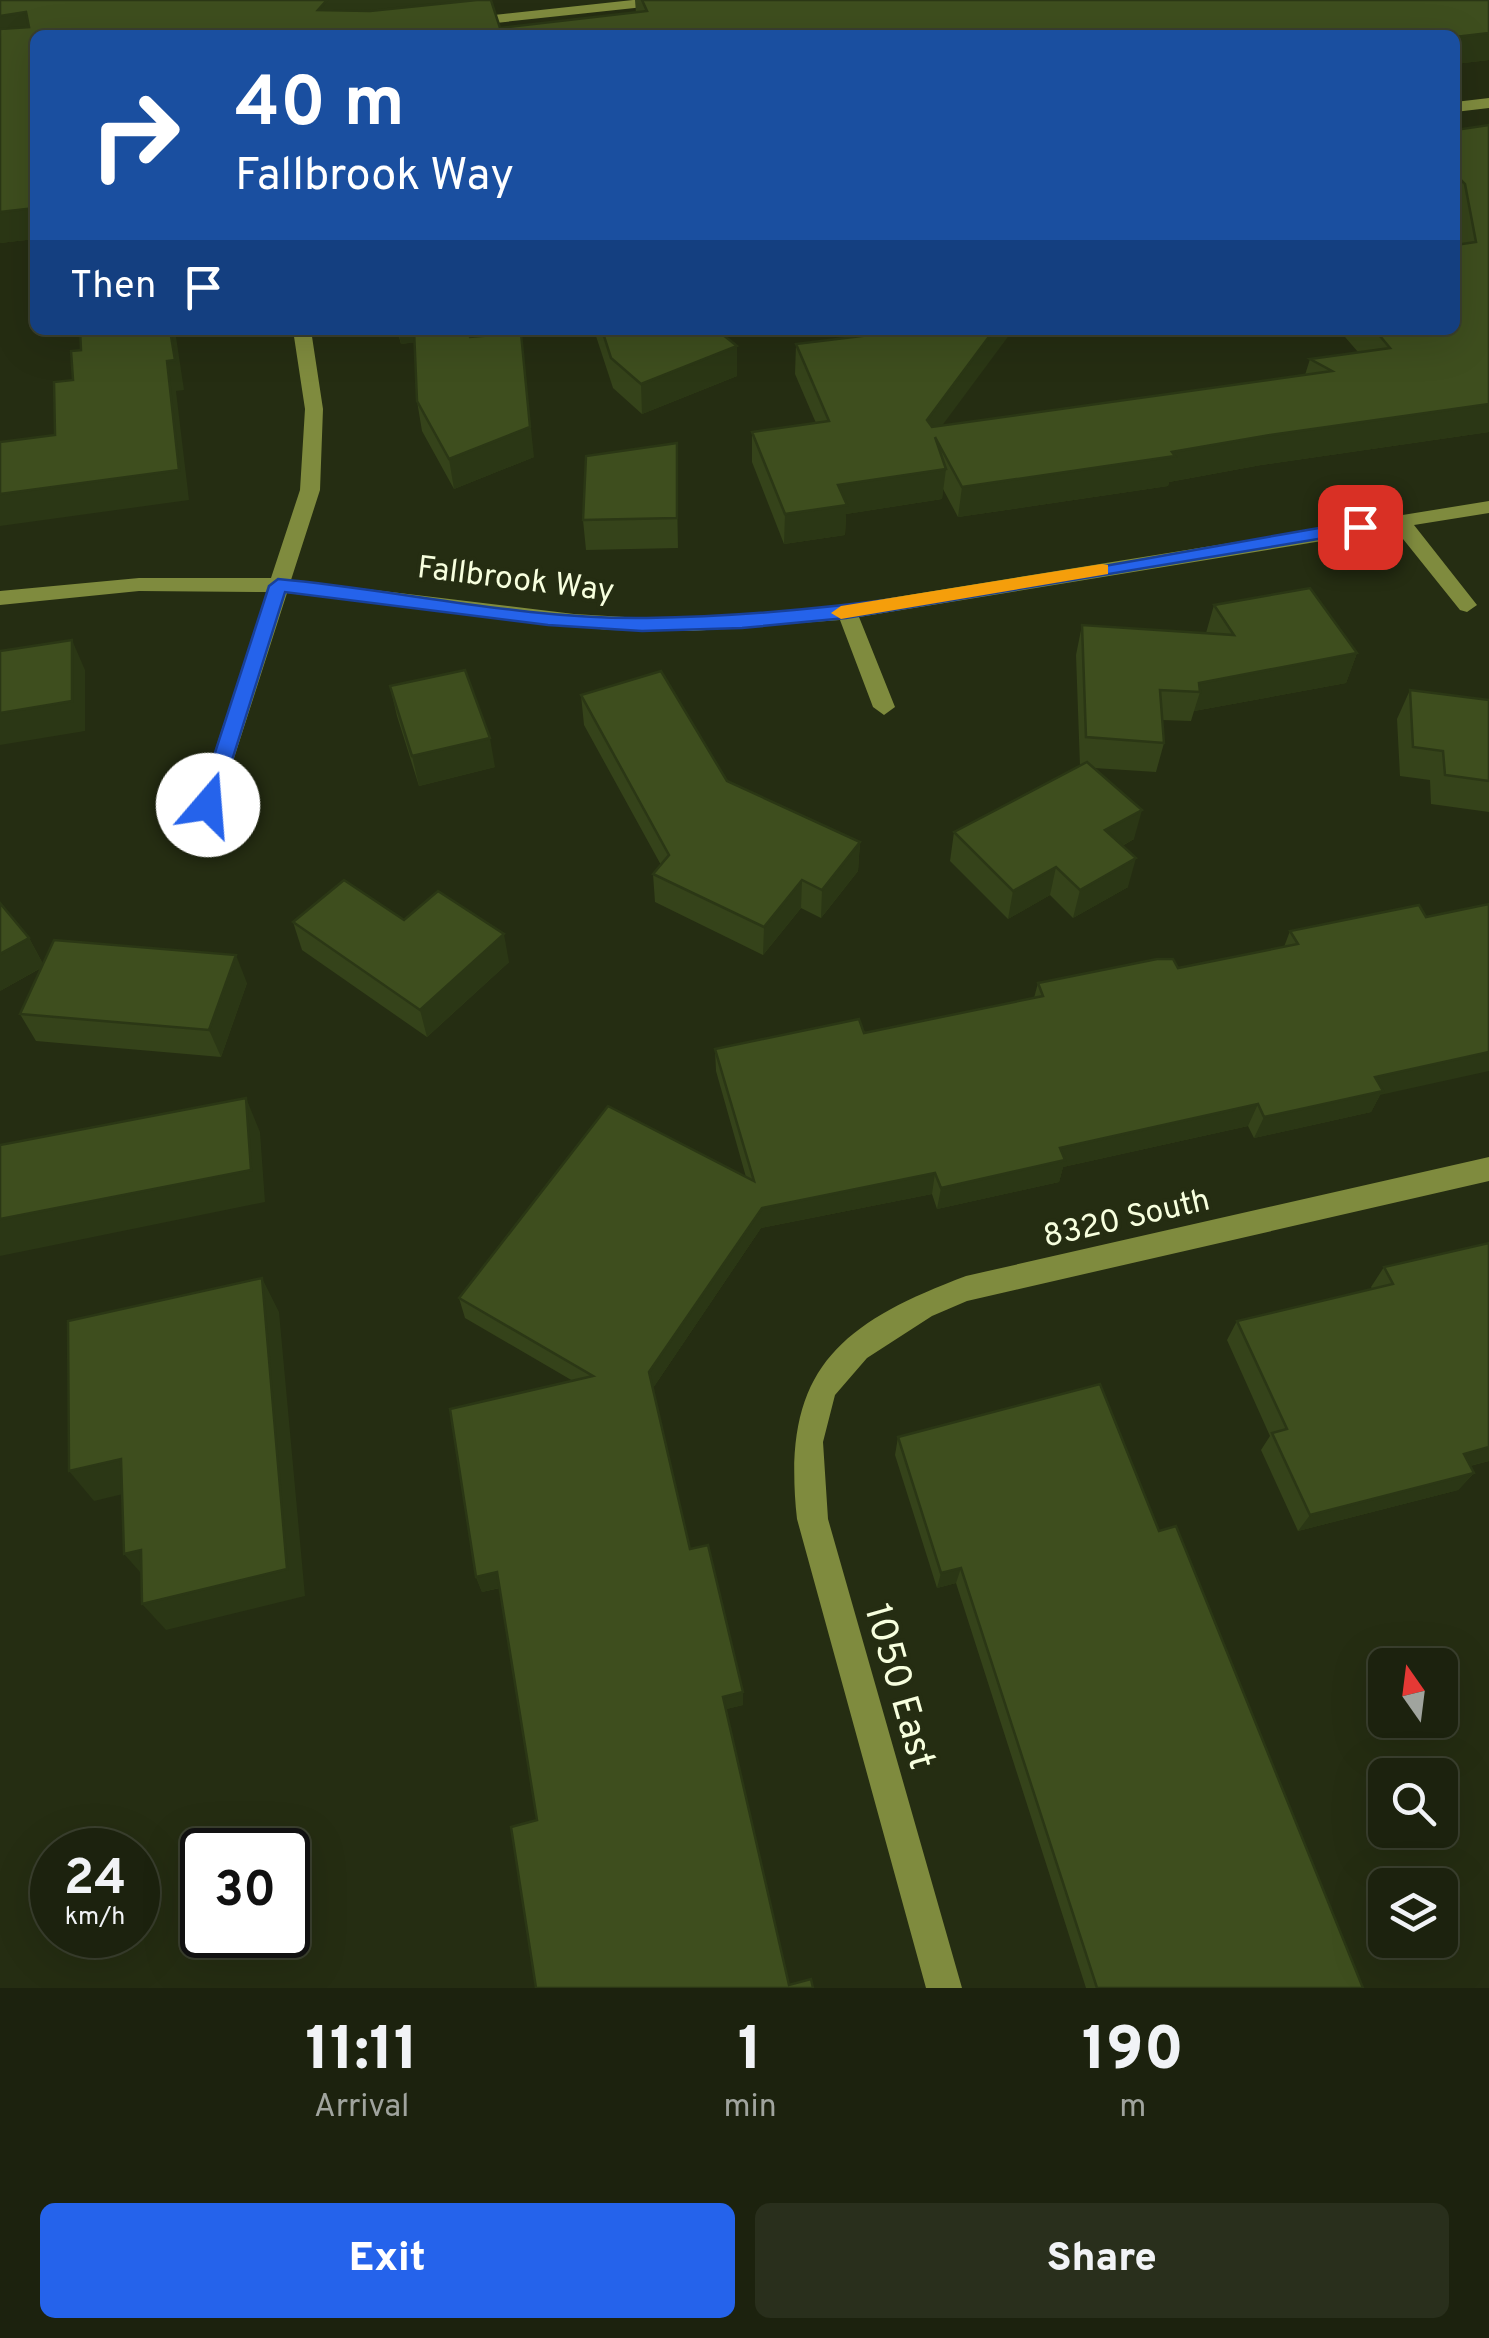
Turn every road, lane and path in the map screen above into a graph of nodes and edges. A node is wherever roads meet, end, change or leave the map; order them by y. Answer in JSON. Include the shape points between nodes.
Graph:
{"nodes":[{"id":1,"x":672,"y":0,"type":"edge"},
{"id":2,"x":566,"y":6,"type":"edge"},
{"id":3,"x":458,"y":23,"type":"edge"},
{"id":4,"x":1489,"y":103,"type":"edge"},
{"id":5,"x":1460,"y":106,"type":"edge"},
{"id":6,"x":303,"y":335,"type":"edge"},
{"id":7,"x":1489,"y":507,"type":"edge"},
{"id":8,"x":1399,"y":520,"type":"junction"},
{"id":9,"x":278,"y":586,"type":"junction"},
{"id":10,"x":0,"y":598,"type":"edge"},
{"id":11,"x":1467,"y":605,"type":"dead end"},
{"id":12,"x":846,"y":612,"type":"junction"},
{"id":13,"x":884,"y":707,"type":"dead end"},
{"id":14,"x":208,"y":805,"type":"dead end"},
{"id":15,"x":1489,"y":1169,"type":"edge"},
{"id":16,"x":816,"y":1402,"type":"joint"},
{"id":17,"x":944,"y":1988,"type":"edge"}],
"edges":[{"from":1,"to":2,"type":"street"},
{"from":2,"to":3,"type":"street"},
{"from":4,"to":5,"type":"street"},
{"from":6,"to":9,"type":"street","via":[[314,409],[310,490]]},
{"from":7,"to":8,"type":"street","name":"Fallbrook Way"},
{"from":8,"to":11,"type":"street"},
{"from":8,"to":12,"type":"street","name":"Fallbrook Way"},
{"from":9,"to":10,"type":"street","name":"Fallbrook Way","via":[[122,584]]},
{"from":9,"to":12,"type":"street","name":"Fallbrook Way","via":[[642,625]]},
{"from":9,"to":14,"type":"street"},
{"from":12,"to":13,"type":"street"},
{"from":15,"to":16,"type":"street","name":"8320 South","via":[[966,1290],[915,1308],[870,1337]]},
{"from":16,"to":17,"type":"street","name":"1050 East","via":[[808,1442],[816,1530]]}]}
